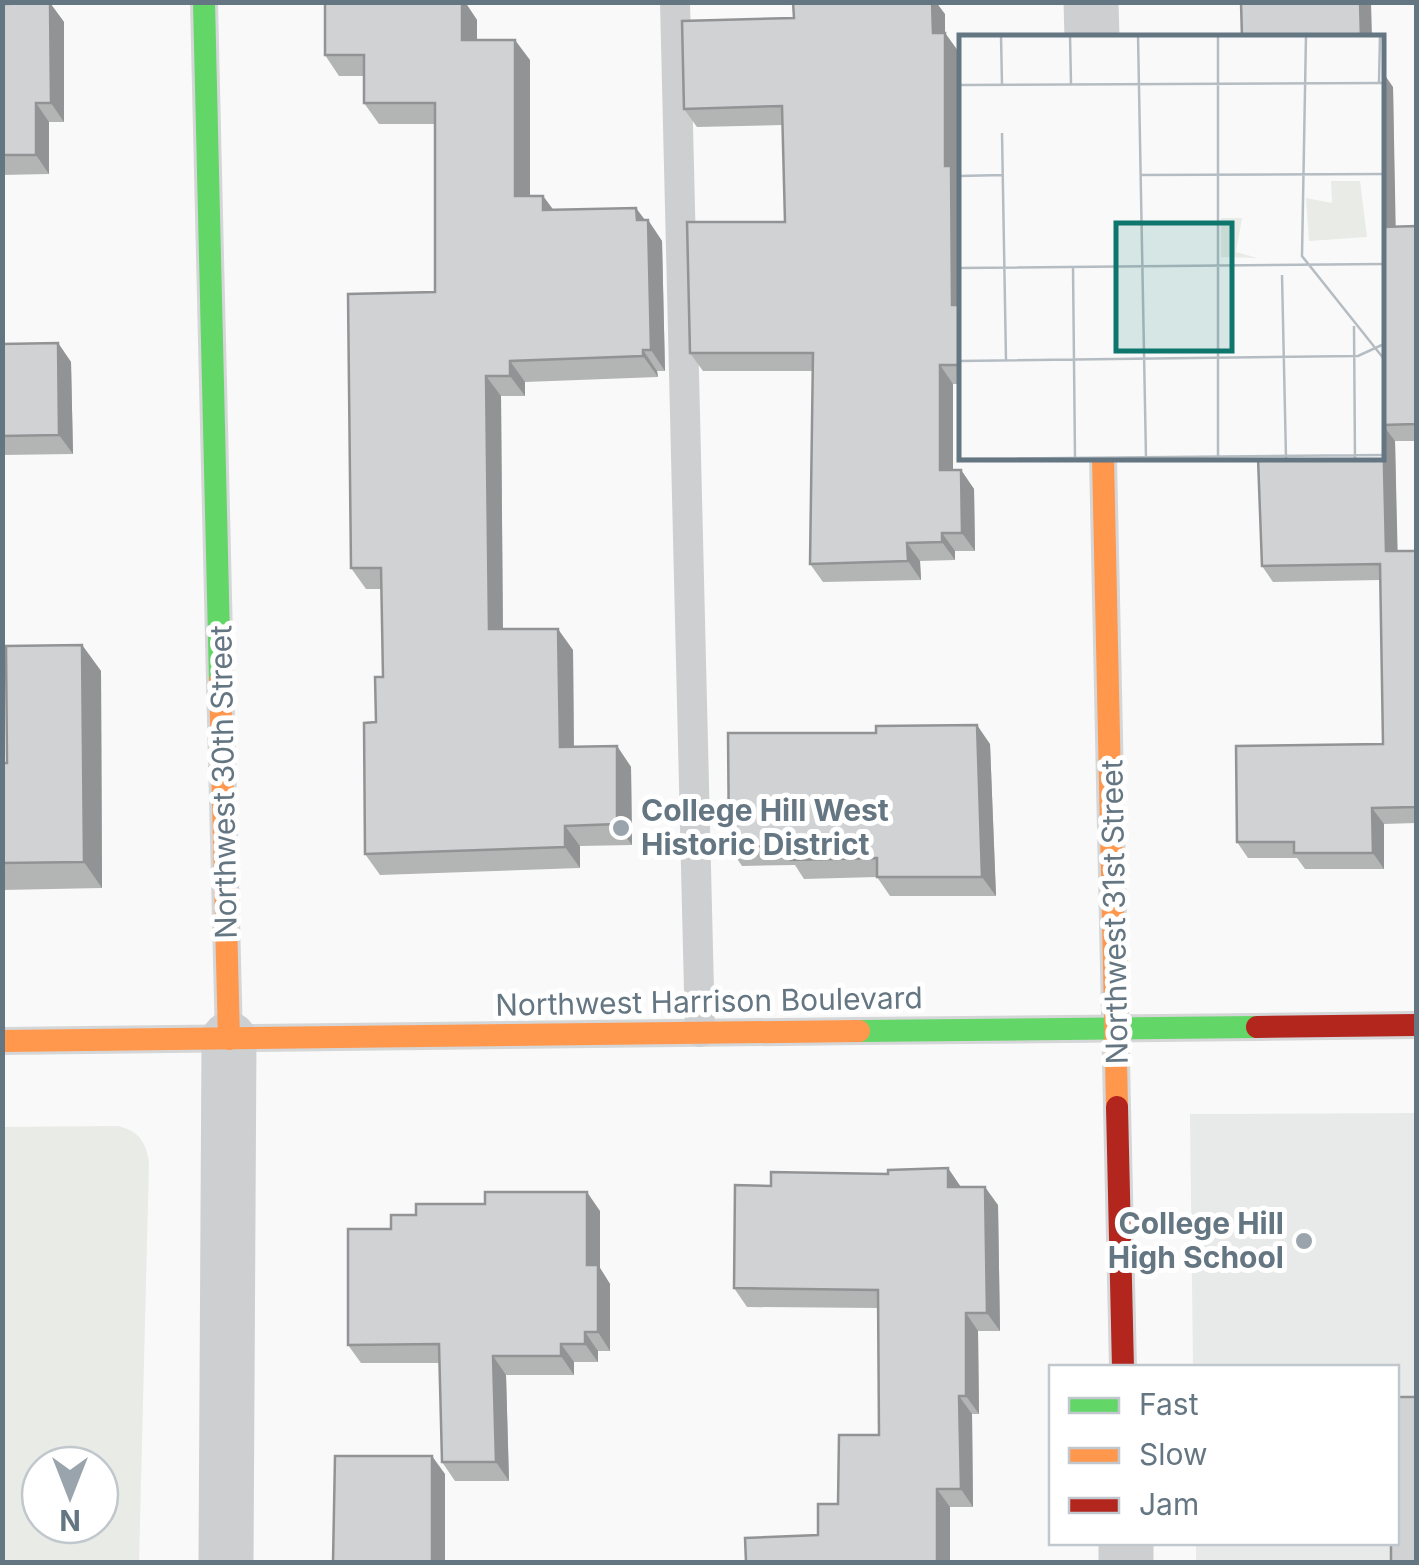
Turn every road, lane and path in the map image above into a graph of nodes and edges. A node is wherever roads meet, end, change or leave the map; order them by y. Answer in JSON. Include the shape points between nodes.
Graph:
{"nodes":[{"id":1,"x":204,"y":2,"type":"edge"},
{"id":2,"x":675,"y":2,"type":"edge"},
{"id":3,"x":1091,"y":2,"type":"edge"},
{"id":4,"x":1092,"y":35,"type":"edge"},
{"id":5,"x":1103,"y":460,"type":"edge"},
{"id":6,"x":1118,"y":1025,"type":"junction"},
{"id":7,"x":1416,"y":1025,"type":"edge"},
{"id":8,"x":700,"y":1032,"type":"junction"},
{"id":9,"x":228,"y":1039,"type":"junction"},
{"id":10,"x":2,"y":1041,"type":"edge"},
{"id":11,"x":1123,"y":1365,"type":"edge"},
{"id":12,"x":226,"y":1562,"type":"edge"}],
"edges":[{"from":1,"to":9,"type":"street","name":"Northwest 30th Street"},
{"from":2,"to":8,"type":"lane"},
{"from":3,"to":4,"type":"street"},
{"from":5,"to":6,"type":"street","name":"Northwest 31st Street"},
{"from":6,"to":7,"type":"street","name":"Northwest Harrison Boulevard"},
{"from":6,"to":8,"type":"street","name":"Northwest Harrison Boulevard"},
{"from":6,"to":11,"type":"street","name":"Northwest 31st Street"},
{"from":8,"to":9,"type":"street","name":"Northwest Harrison Boulevard"},
{"from":9,"to":10,"type":"street","name":"Northwest Harrison Boulevard"},
{"from":9,"to":12,"type":"street","name":"Northwest 30th Street"}]}
